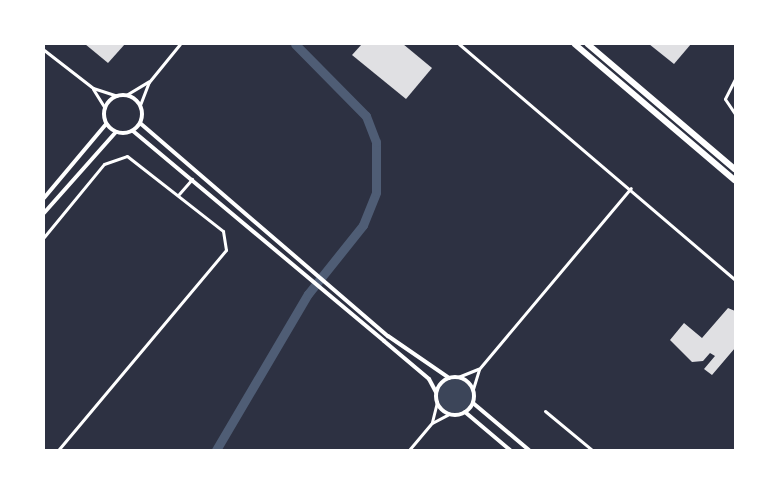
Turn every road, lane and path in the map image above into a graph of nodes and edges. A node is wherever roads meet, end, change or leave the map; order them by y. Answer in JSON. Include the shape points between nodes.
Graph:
{"nodes":[{"id":1,"x":180,"y":44,"type":"edge"},
{"id":2,"x":459,"y":44,"type":"edge"},
{"id":3,"x":575,"y":44,"type":"edge"},
{"id":4,"x":588,"y":44,"type":"edge"},
{"id":5,"x":44,"y":50,"type":"edge"},
{"id":6,"x":735,"y":79,"type":"edge"},
{"id":7,"x":149,"y":82,"type":"junction"},
{"id":8,"x":93,"y":88,"type":"junction"},
{"id":9,"x":117,"y":96,"type":"junction"},
{"id":10,"x":126,"y":96,"type":"junction"},
{"id":11,"x":140,"y":105,"type":"junction"},
{"id":12,"x":105,"y":108,"type":"junction"},
{"id":13,"x":735,"y":114,"type":"edge"},
{"id":14,"x":140,"y":123,"type":"junction"},
{"id":15,"x":106,"y":124,"type":"junction"},
{"id":16,"x":133,"y":131,"type":"junction"},
{"id":17,"x":116,"y":132,"type":"junction"},
{"id":18,"x":735,"y":169,"type":"edge"},
{"id":19,"x":192,"y":179,"type":"junction"},
{"id":20,"x":735,"y":180,"type":"edge"},
{"id":21,"x":631,"y":188,"type":"junction"},
{"id":22,"x":179,"y":194,"type":"junction"},
{"id":23,"x":44,"y":198,"type":"edge"},
{"id":24,"x":44,"y":213,"type":"edge"},
{"id":25,"x":44,"y":237,"type":"edge"},
{"id":26,"x":735,"y":280,"type":"edge"},
{"id":27,"x":479,"y":368,"type":"junction"},
{"id":28,"x":458,"y":377,"type":"junction"},
{"id":29,"x":449,"y":378,"type":"junction"},
{"id":30,"x":473,"y":389,"type":"junction"},
{"id":31,"x":436,"y":392,"type":"junction"},
{"id":32,"x":437,"y":402,"type":"junction"},
{"id":33,"x":473,"y":403,"type":"junction"},
{"id":34,"x":545,"y":411,"type":"dead end"},
{"id":35,"x":465,"y":412,"type":"junction"},
{"id":36,"x":449,"y":414,"type":"junction"},
{"id":37,"x":432,"y":423,"type":"junction"},
{"id":38,"x":58,"y":450,"type":"edge"},
{"id":39,"x":409,"y":450,"type":"edge"},
{"id":40,"x":510,"y":450,"type":"edge"},
{"id":41,"x":529,"y":450,"type":"edge"},
{"id":42,"x":592,"y":450,"type":"edge"}],
"edges":[{"from":1,"to":7,"type":"street"},
{"from":2,"to":21,"type":"street"},
{"from":3,"to":20,"type":"highway"},
{"from":4,"to":18,"type":"highway"},
{"from":5,"to":8,"type":"street"},
{"from":6,"to":13,"type":"street","via":[[725,99]]},
{"from":7,"to":10,"type":"street"},
{"from":7,"to":11,"type":"street"},
{"from":8,"to":9,"type":"street"},
{"from":8,"to":12,"type":"street"},
{"from":9,"to":10,"type":"street"},
{"from":9,"to":12,"type":"street"},
{"from":10,"to":11,"type":"street"},
{"from":11,"to":14,"type":"street"},
{"from":12,"to":15,"type":"street"},
{"from":14,"to":16,"type":"street"},
{"from":14,"to":29,"type":"street","via":[[388,336]]},
{"from":15,"to":17,"type":"street"},
{"from":15,"to":23,"type":"street"},
{"from":16,"to":17,"type":"street"},
{"from":16,"to":19,"type":"street"},
{"from":17,"to":24,"type":"street"},
{"from":19,"to":22,"type":"street"},
{"from":19,"to":31,"type":"street","via":[[429,379]]},
{"from":21,"to":26,"type":"street"},
{"from":21,"to":27,"type":"street"},
{"from":22,"to":25,"type":"street","via":[[133,158],[110,159]]},
{"from":22,"to":38,"type":"street","via":[[222,231],[224,254]]},
{"from":27,"to":28,"type":"street"},
{"from":27,"to":30,"type":"street"},
{"from":28,"to":29,"type":"street"},
{"from":28,"to":30,"type":"street"},
{"from":29,"to":31,"type":"street"},
{"from":30,"to":33,"type":"street"},
{"from":31,"to":32,"type":"street"},
{"from":32,"to":36,"type":"street"},
{"from":32,"to":37,"type":"street"},
{"from":33,"to":35,"type":"street"},
{"from":33,"to":41,"type":"street"},
{"from":34,"to":42,"type":"street"},
{"from":35,"to":36,"type":"street"},
{"from":35,"to":40,"type":"street"},
{"from":36,"to":37,"type":"street"},
{"from":37,"to":39,"type":"street"}]}
